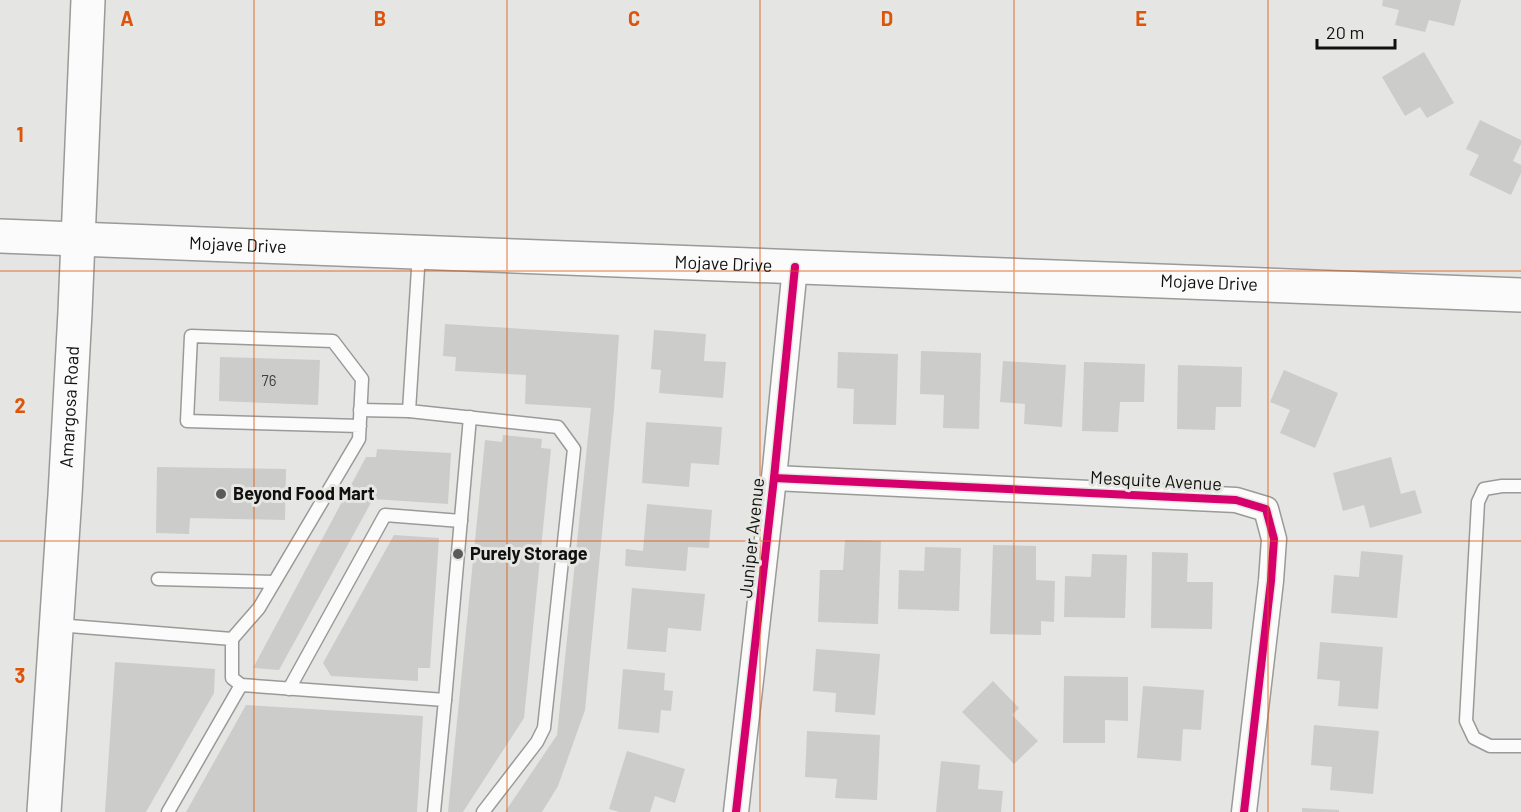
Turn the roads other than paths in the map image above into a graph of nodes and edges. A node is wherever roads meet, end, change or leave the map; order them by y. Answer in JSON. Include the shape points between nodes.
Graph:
{"nodes":[{"id":1,"x":88,"y":0,"type":"edge"},
{"id":2,"x":0,"y":236,"type":"edge"},
{"id":3,"x":79,"y":238,"type":"junction"},
{"id":4,"x":419,"y":253,"type":"junction"},
{"id":5,"x":795,"y":267,"type":"junction"},
{"id":6,"x":1521,"y":295,"type":"edge"},
{"id":7,"x":360,"y":410,"type":"junction"},
{"id":8,"x":409,"y":411,"type":"junction"},
{"id":9,"x":470,"y":417,"type":"junction"},
{"id":10,"x":360,"y":426,"type":"junction"},
{"id":11,"x":774,"y":478,"type":"junction"},
{"id":12,"x":1521,"y":486,"type":"edge"},
{"id":13,"x":461,"y":520,"type":"junction"},
{"id":14,"x":158,"y":579,"type":"dead end"},
{"id":15,"x":274,"y":582,"type":"junction"},
{"id":16,"x":56,"y":625,"type":"junction"},
{"id":17,"x":232,"y":639,"type":"junction"},
{"id":18,"x":242,"y":685,"type":"junction"},
{"id":19,"x":289,"y":689,"type":"junction"},
{"id":20,"x":445,"y":700,"type":"junction"},
{"id":21,"x":1521,"y":746,"type":"edge"},
{"id":22,"x":44,"y":812,"type":"edge"},
{"id":23,"x":168,"y":812,"type":"edge"},
{"id":24,"x":434,"y":812,"type":"edge"},
{"id":25,"x":483,"y":812,"type":"edge"},
{"id":26,"x":736,"y":812,"type":"edge"},
{"id":27,"x":1244,"y":812,"type":"edge"}],
"edges":[{"from":1,"to":3,"type":"main road","name":"Amargosa Road"},
{"from":2,"to":3,"type":"main road","name":"Mojave Drive"},
{"from":3,"to":4,"type":"main road","name":"Mojave Drive"},
{"from":3,"to":16,"type":"main road","name":"Amargosa Road"},
{"from":4,"to":5,"type":"main road","name":"Mojave Drive"},
{"from":4,"to":8,"type":"lane"},
{"from":5,"to":6,"type":"main road","name":"Mojave Drive"},
{"from":5,"to":11,"type":"street","name":"Juniper Avenue"},
{"from":7,"to":8,"type":"lane"},
{"from":7,"to":10,"type":"lane"},
{"from":7,"to":10,"type":"lane","via":[[362,379],[333,341],[191,336],[187,421]]},
{"from":8,"to":9,"type":"lane"},
{"from":9,"to":13,"type":"lane"},
{"from":9,"to":25,"type":"lane","via":[[558,427],[574,449],[544,729]]},
{"from":10,"to":15,"type":"lane","via":[[359,439]]},
{"from":11,"to":26,"type":"street","name":"Juniper Avenue"},
{"from":11,"to":27,"type":"street","name":"Mesquite Avenue","via":[[1214,498],[1266,509],[1274,539],[1272,581]]},
{"from":12,"to":21,"type":"lane","via":[[1485,489],[1478,502],[1466,721],[1474,738],[1490,746]]},
{"from":13,"to":19,"type":"lane","via":[[385,515]]},
{"from":13,"to":20,"type":"lane"},
{"from":14,"to":15,"type":"lane"},
{"from":15,"to":17,"type":"lane","via":[[259,608]]},
{"from":16,"to":17,"type":"lane"},
{"from":16,"to":22,"type":"main road","name":"Amargosa Road"},
{"from":17,"to":18,"type":"lane","via":[[232,678]]},
{"from":18,"to":19,"type":"lane"},
{"from":18,"to":23,"type":"lane"},
{"from":19,"to":20,"type":"lane"},
{"from":20,"to":24,"type":"lane"}]}
